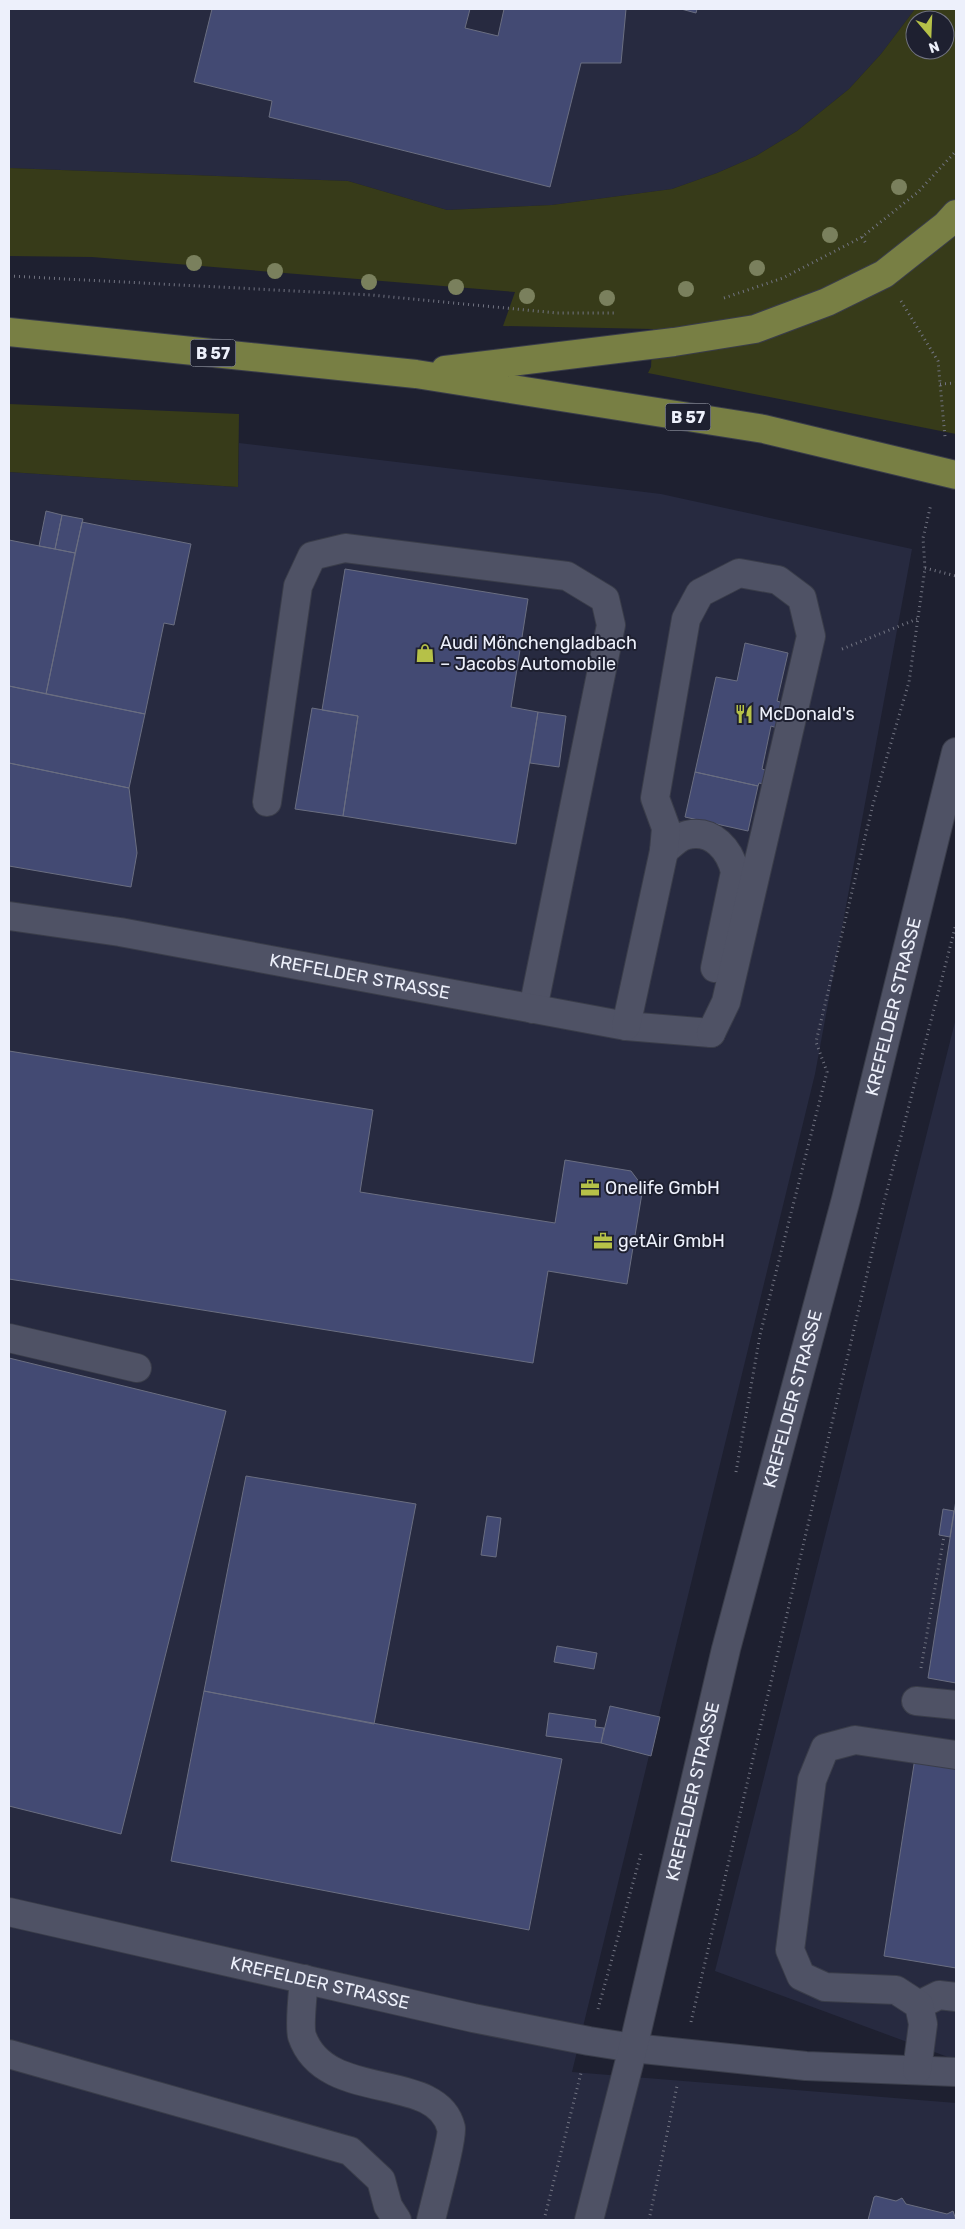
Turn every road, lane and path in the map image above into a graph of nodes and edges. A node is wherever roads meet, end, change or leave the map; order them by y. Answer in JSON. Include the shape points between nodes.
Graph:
{"nodes":[{"id":1,"x":956,"y":151,"type":"edge"},
{"id":2,"x":956,"y":214,"type":"edge"},
{"id":3,"x":9,"y":276,"type":"edge"},
{"id":4,"x":899,"y":298,"type":"dead end"},
{"id":5,"x":717,"y":300,"type":"dead end"},
{"id":6,"x":626,"y":313,"type":"dead end"},
{"id":7,"x":9,"y":332,"type":"edge"},
{"id":8,"x":416,"y":374,"type":"junction"},
{"id":9,"x":956,"y":383,"type":"edge"},
{"id":10,"x":940,"y":384,"type":"junction"},
{"id":11,"x":945,"y":439,"type":"dead end"},
{"id":12,"x":956,"y":475,"type":"edge"},
{"id":13,"x":924,"y":538,"type":"dead end"},
{"id":14,"x":925,"y":568,"type":"junction"},
{"id":15,"x":956,"y":576,"type":"edge"},
{"id":16,"x":918,"y":618,"type":"junction"},
{"id":17,"x":804,"y":664,"type":"junction"},
{"id":18,"x":956,"y":752,"type":"edge"},
{"id":19,"x":267,"y":802,"type":"dead end"},
{"id":20,"x":664,"y":851,"type":"junction"},
{"id":21,"x":9,"y":916,"type":"edge"},
{"id":22,"x":956,"y":924,"type":"edge"},
{"id":23,"x":533,"y":1009,"type":"junction"},
{"id":24,"x":626,"y":1026,"type":"junction"},
{"id":25,"x":711,"y":1033,"type":"junction"},
{"id":26,"x":9,"y":1338,"type":"edge"},
{"id":27,"x":138,"y":1368,"type":"dead end"},
{"id":28,"x":734,"y":1480,"type":"dead end"},
{"id":29,"x":944,"y":1536,"type":"dead end"},
{"id":30,"x":916,"y":1701,"type":"joint"},
{"id":31,"x":956,"y":1706,"type":"edge"},
{"id":32,"x":956,"y":1755,"type":"edge"},
{"id":33,"x":642,"y":1851,"type":"dead end"},
{"id":34,"x":9,"y":1912,"type":"edge"},
{"id":35,"x":304,"y":1979,"type":"junction"},
{"id":36,"x":956,"y":1997,"type":"edge"},
{"id":37,"x":919,"y":2005,"type":"junction"},
{"id":38,"x":589,"y":2041,"type":"junction"},
{"id":39,"x":633,"y":2048,"type":"junction"},
{"id":40,"x":684,"y":2053,"type":"junction"},
{"id":41,"x":9,"y":2054,"type":"edge"},
{"id":42,"x":917,"y":2070,"type":"junction"},
{"id":43,"x":956,"y":2072,"type":"edge"},
{"id":44,"x":397,"y":2220,"type":"edge"},
{"id":45,"x":431,"y":2220,"type":"edge"},
{"id":46,"x":544,"y":2220,"type":"edge"},
{"id":47,"x":589,"y":2220,"type":"edge"},
{"id":48,"x":649,"y":2220,"type":"edge"}],
"edges":[{"from":1,"to":5,"type":"path","via":[[918,192],[862,237],[783,278]]},
{"from":2,"to":8,"type":"main road","via":[[884,274],[827,302],[755,329]]},
{"from":3,"to":6,"type":"path","via":[[370,295],[557,313]]},
{"from":4,"to":10,"type":"path","via":[[938,361]]},
{"from":7,"to":8,"type":"main road","number":"B 57"},
{"from":8,"to":12,"type":"main road","number":"B 57","via":[[764,429]]},
{"from":9,"to":10,"type":"path"},
{"from":10,"to":11,"type":"path"},
{"from":13,"to":14,"type":"path"},
{"from":14,"to":15,"type":"path"},
{"from":14,"to":16,"type":"path"},
{"from":16,"to":17,"type":"path"},
{"from":16,"to":28,"type":"path","via":[[909,682],[873,804],[816,1042],[826,1072],[760,1336]]},
{"from":17,"to":20,"type":"street","via":[[811,636],[802,598],[778,580],[739,573],[700,593],[686,619],[655,798],[666,828]]},
{"from":17,"to":25,"type":"street","via":[[726,1002]]},
{"from":18,"to":39,"type":"street","name":"KREFELDER STRASSE","via":[[846,1199],[726,1649]]},
{"from":19,"to":23,"type":"street","via":[[298,586],[312,556],[345,548],[567,576],[605,600],[611,625]]},
{"from":20,"to":24,"type":"street"},
{"from":20,"to":25,"type":"street","via":[[688,835],[706,836],[722,844],[732,858],[735,872],[708,999]]},
{"from":21,"to":23,"type":"street","name":"KREFELDER STRASSE","via":[[120,932]]},
{"from":22,"to":40,"type":"path","via":[[883,1206]]},
{"from":23,"to":24,"type":"street","name":"KREFELDER STRASSE"},
{"from":24,"to":25,"type":"street","name":"KREFELDER STRASSE"},
{"from":26,"to":27,"type":"street"},
{"from":29,"to":30,"type":"path"},
{"from":30,"to":31,"type":"street"},
{"from":32,"to":37,"type":"street","via":[[855,1740],[825,1748],[812,1780],[790,1950],[801,1976],[825,1987],[896,1990]]},
{"from":33,"to":38,"type":"path"},
{"from":34,"to":35,"type":"street","name":"KREFELDER STRASSE"},
{"from":35,"to":38,"type":"street","name":"KREFELDER STRASSE"},
{"from":35,"to":45,"type":"street","via":[[302,2034],[315,2060],[342,2076],[421,2096],[445,2112],[452,2130]]},
{"from":36,"to":37,"type":"street","via":[[939,1995]]},
{"from":37,"to":42,"type":"street","via":[[923,2024]]},
{"from":38,"to":39,"type":"street","name":"KREFELDER STRASSE"},
{"from":38,"to":46,"type":"path"},
{"from":39,"to":40,"type":"street","name":"KREFELDER STRASSE"},
{"from":39,"to":47,"type":"street","name":"KREFELDER STRASSE"},
{"from":40,"to":42,"type":"street","name":"KREFELDER STRASSE","via":[[806,2066]]},
{"from":40,"to":48,"type":"path"},
{"from":41,"to":44,"type":"street","via":[[350,2151],[381,2180],[388,2206]]},
{"from":42,"to":43,"type":"street","name":"KREFELDER STRASSE"}]}
